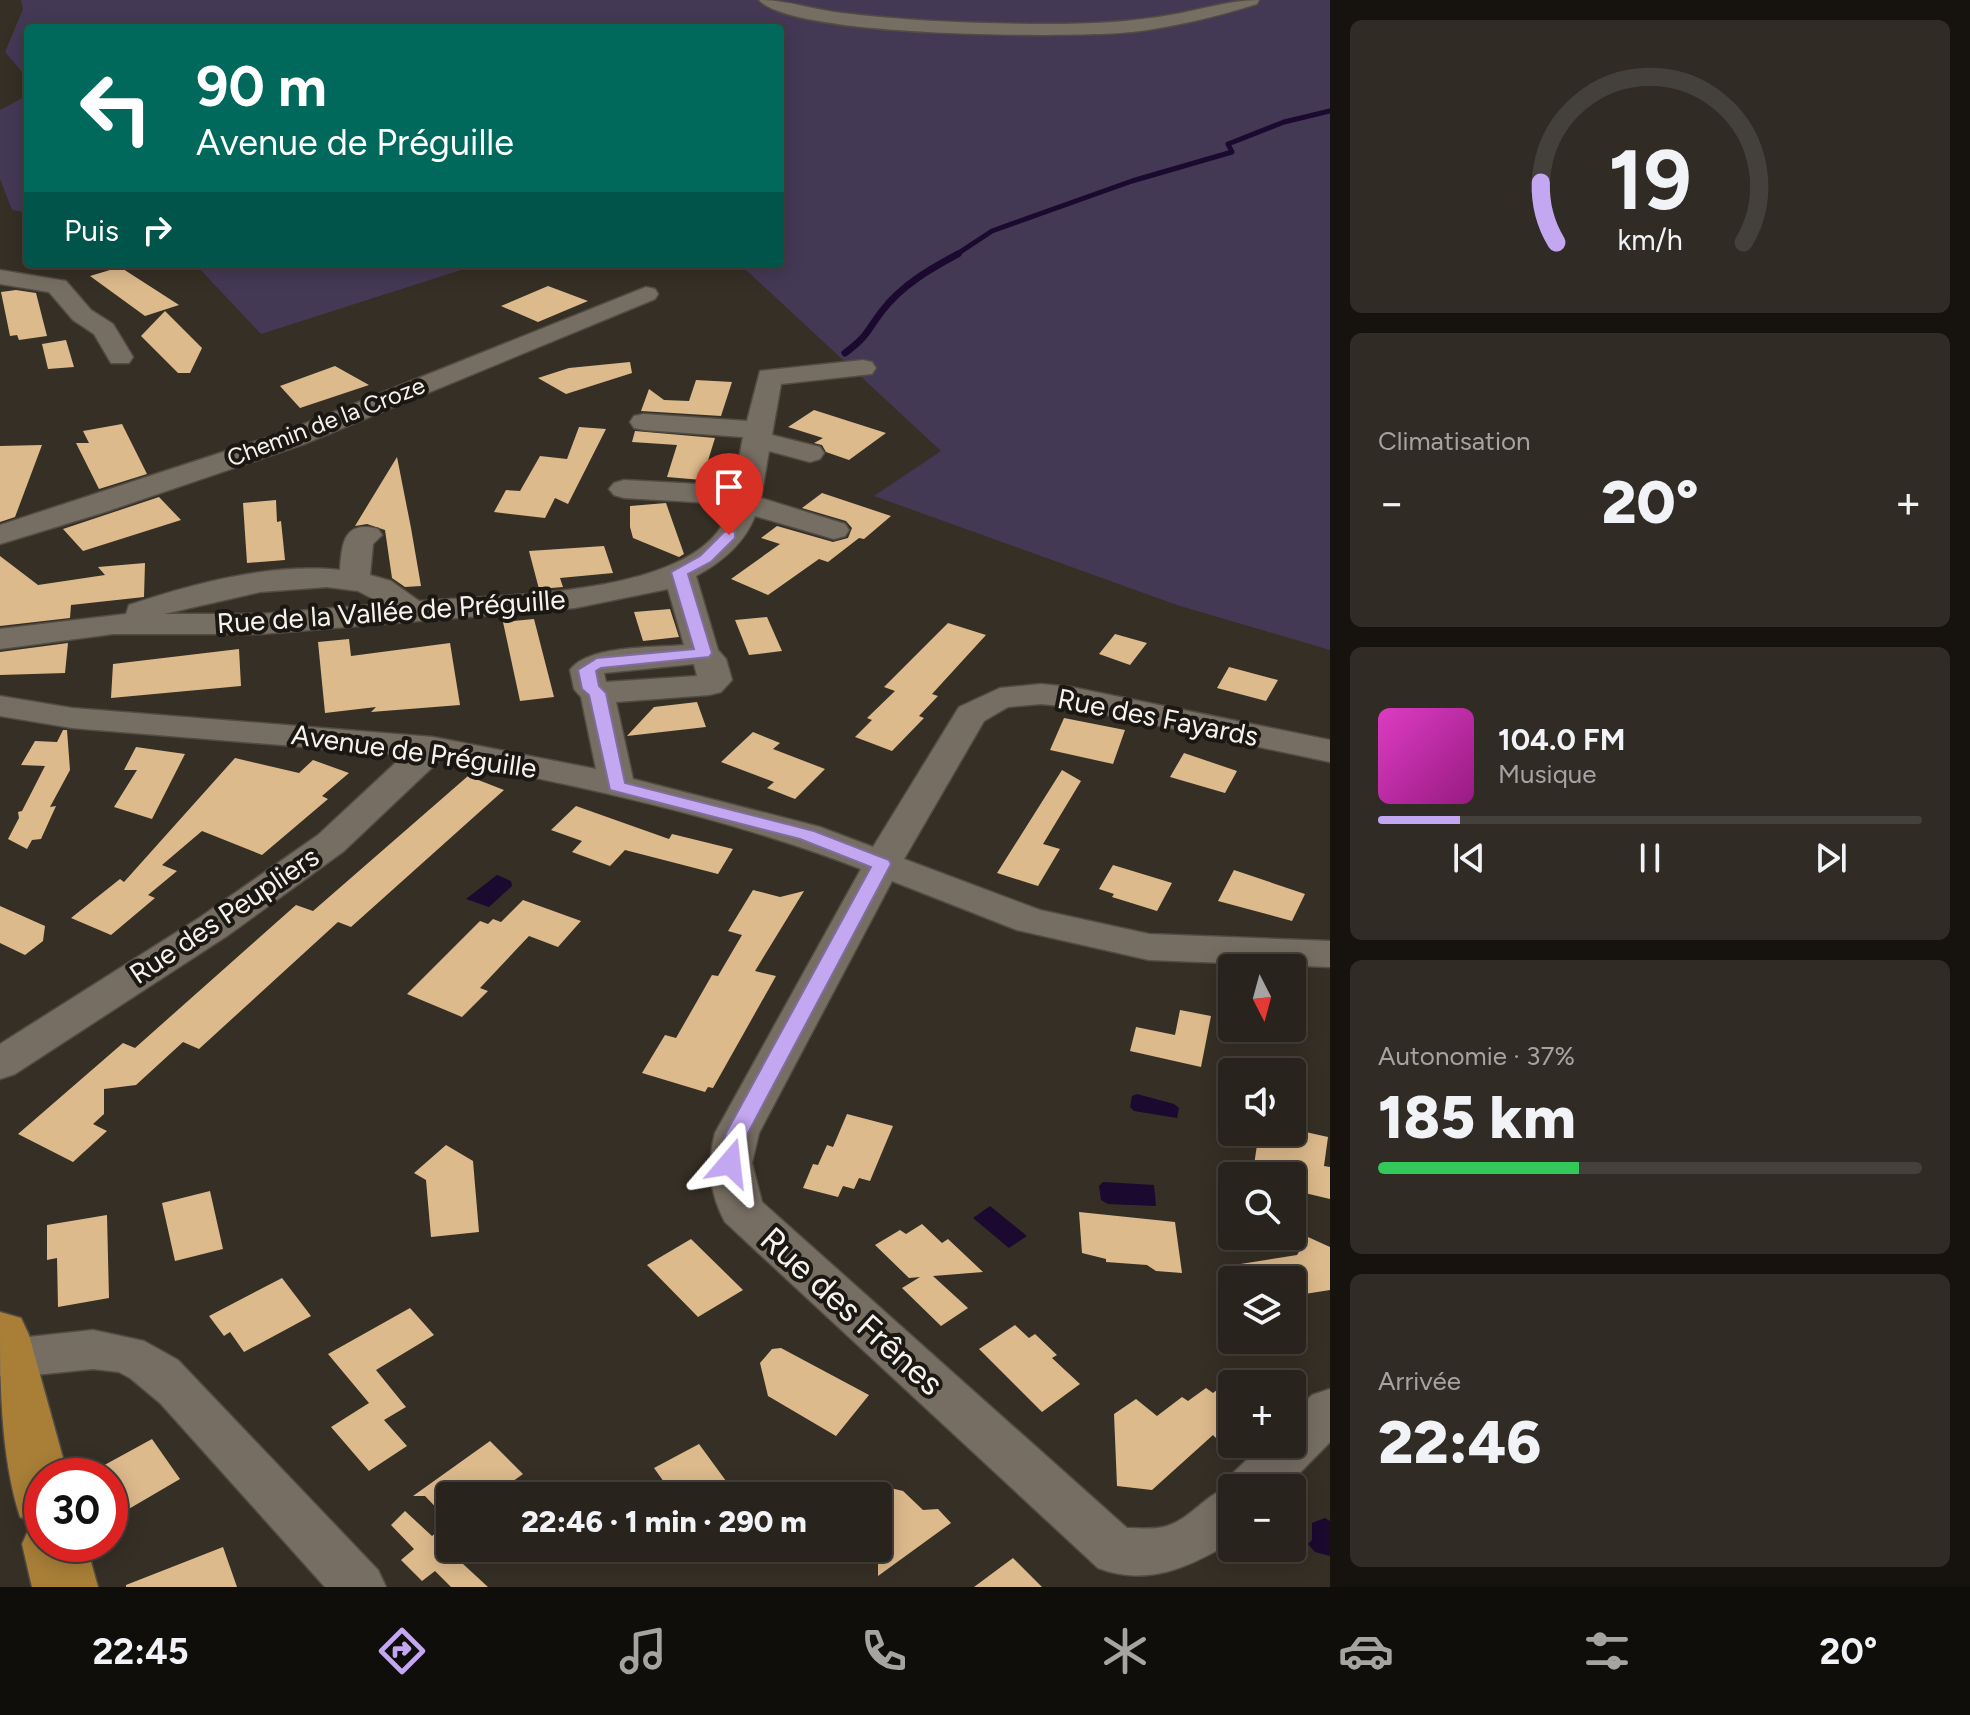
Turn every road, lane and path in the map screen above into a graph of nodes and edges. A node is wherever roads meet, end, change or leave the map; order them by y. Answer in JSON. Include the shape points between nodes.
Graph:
{"nodes":[{"id":1,"x":768,"y":0,"type":"edge"},
{"id":2,"x":1250,"y":0,"type":"edge"},
{"id":3,"x":0,"y":277,"type":"edge"},
{"id":4,"x":646,"y":294,"type":"dead end"},
{"id":5,"x":120,"y":357,"type":"dead end"},
{"id":6,"x":863,"y":368,"type":"dead end"},
{"id":7,"x":644,"y":422,"type":"dead end"},
{"id":8,"x":759,"y":435,"type":"junction"},
{"id":9,"x":810,"y":453,"type":"dead end"},
{"id":10,"x":624,"y":489,"type":"dead end"},
{"id":11,"x":746,"y":499,"type":"junction"},
{"id":12,"x":834,"y":530,"type":"dead end"},
{"id":13,"x":0,"y":535,"type":"edge"},
{"id":14,"x":367,"y":535,"type":"dead end"},
{"id":15,"x":679,"y":572,"type":"junction"},
{"id":16,"x":354,"y":583,"type":"junction"},
{"id":17,"x":410,"y":610,"type":"junction"},
{"id":18,"x":113,"y":624,"type":"junction"},
{"id":19,"x":0,"y":639,"type":"edge"},
{"id":20,"x":0,"y":706,"type":"edge"},
{"id":21,"x":433,"y":747,"type":"junction"},
{"id":22,"x":1330,"y":751,"type":"edge"},
{"id":23,"x":617,"y":786,"type":"junction"},
{"id":24,"x":882,"y":864,"type":"junction"},
{"id":25,"x":1330,"y":954,"type":"edge"},
{"id":26,"x":0,"y":1064,"type":"edge"},
{"id":27,"x":3,"y":1347,"type":"edge"},
{"id":28,"x":1330,"y":1410,"type":"edge"},
{"id":29,"x":32,"y":1458,"type":"edge"},
{"id":30,"x":1266,"y":1474,"type":"edge"},
{"id":31,"x":1218,"y":1522,"type":"edge"},
{"id":32,"x":59,"y":1562,"type":"edge"},
{"id":33,"x":65,"y":1587,"type":"edge"},
{"id":34,"x":359,"y":1587,"type":"edge"}],
"edges":[{"from":1,"to":2,"type":"street","via":[[833,19],[1064,31],[1144,23]]},
{"from":3,"to":5,"type":"street","via":[[57,286],[82,315],[104,329]]},
{"from":4,"to":13,"type":"street","name":"Chemin de la Croze","via":[[294,438]]},
{"from":6,"to":8,"type":"street","name":"Rue de la Vallée de Préguille","via":[[769,377]]},
{"from":7,"to":8,"type":"street"},
{"from":8,"to":9,"type":"street"},
{"from":8,"to":11,"type":"street","name":"Rue de la Vallée de Préguille"},
{"from":10,"to":11,"type":"street"},
{"from":11,"to":12,"type":"street"},
{"from":11,"to":15,"type":"street","name":"Rue de la Vallée de Préguille","via":[[734,531],[705,559]]},
{"from":14,"to":16,"type":"street","via":[[358,540]]},
{"from":15,"to":17,"type":"street","name":"Rue de la Vallée de Préguille","via":[[654,584],[575,598]]},
{"from":15,"to":23,"type":"street","via":[[703,653],[597,663],[587,670]]},
{"from":16,"to":17,"type":"street","via":[[379,588]]},
{"from":16,"to":18,"type":"street","via":[[268,580],[142,610]]},
{"from":17,"to":18,"type":"street","name":"Rue de la Vallée de Préguille","via":[[261,624]]},
{"from":18,"to":19,"type":"street","name":"Rue de la Vallée de Préguille"},
{"from":20,"to":21,"type":"street","name":"Avenue de Préguille","via":[[72,718]]},
{"from":21,"to":23,"type":"street","name":"Avenue de Préguille"},
{"from":21,"to":26,"type":"street","name":"Rue des Peupliers","via":[[331,843],[213,927]]},
{"from":22,"to":24,"type":"street","name":"Rue des Fayards","via":[[1071,697],[1000,698],[971,714]]},
{"from":23,"to":24,"type":"street","name":"Avenue de Préguille","via":[[807,835]]},
{"from":24,"to":25,"type":"street","name":"Avenue de Préguille","via":[[1031,921],[1149,947]]},
{"from":24,"to":31,"type":"street","name":"Rue des Frênes","via":[[737,1133],[730,1163],[741,1210],[1117,1552],[1174,1549]]},
{"from":27,"to":29,"type":"main road"},
{"from":27,"to":34,"type":"street","via":[[116,1349],[146,1362]]},
{"from":28,"to":30,"type":"street"},
{"from":32,"to":33,"type":"main road"}]}
